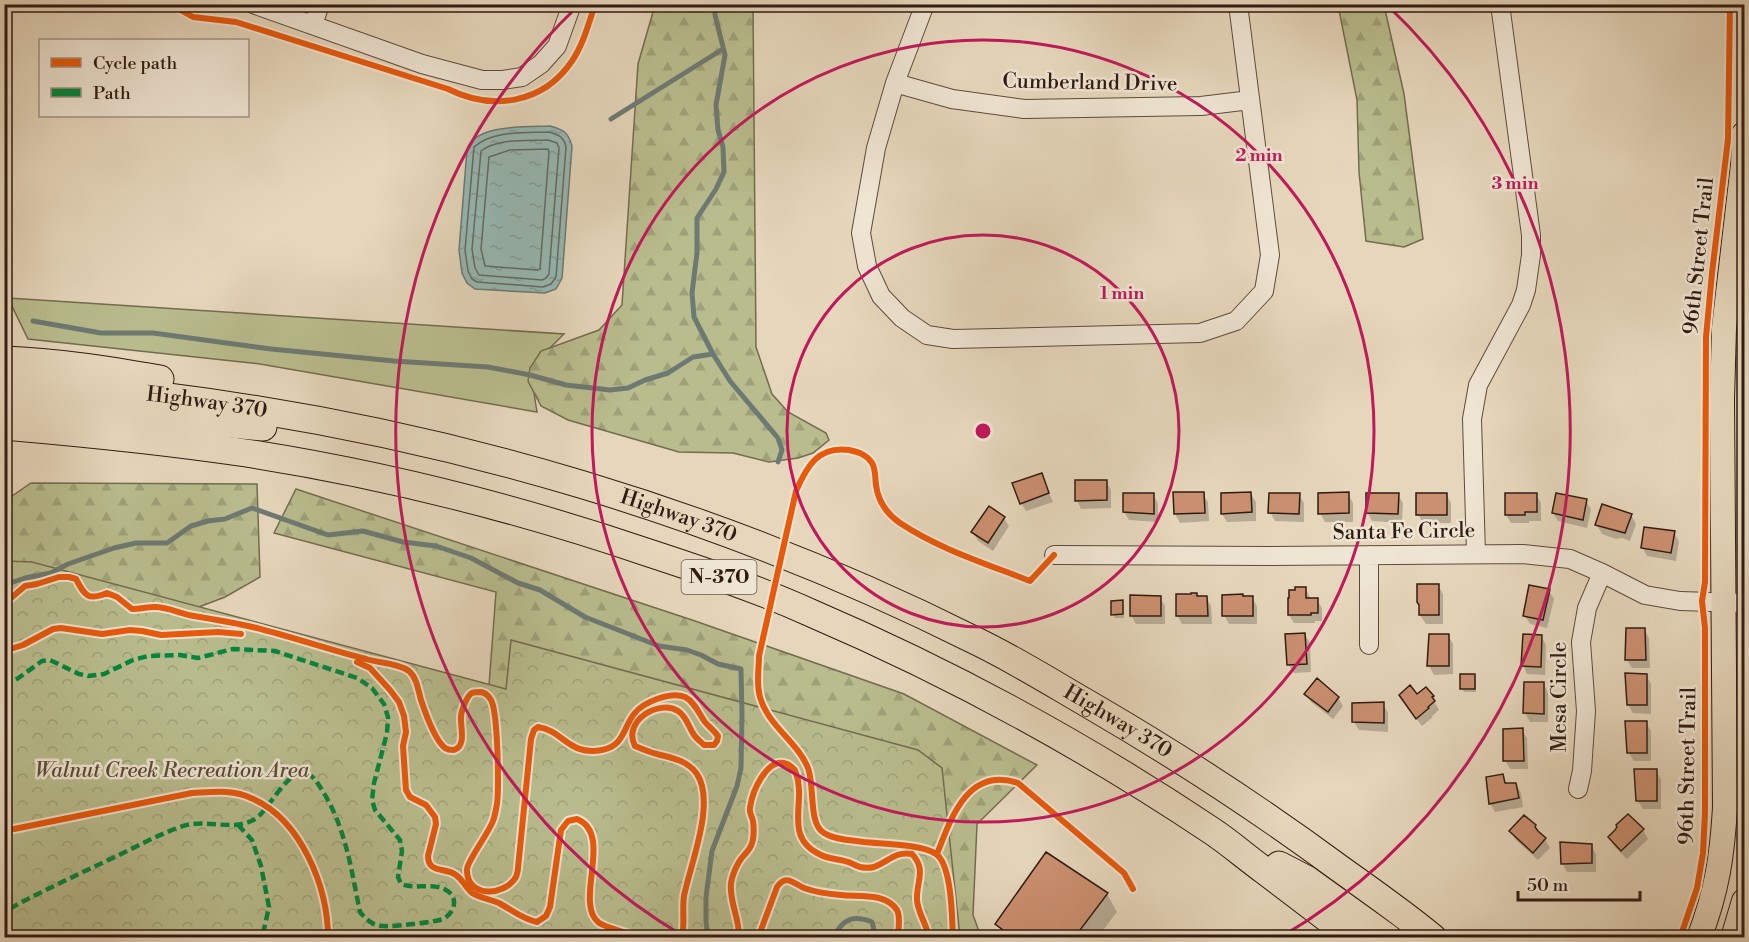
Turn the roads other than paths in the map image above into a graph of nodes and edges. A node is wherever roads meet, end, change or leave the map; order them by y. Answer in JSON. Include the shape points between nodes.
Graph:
{"nodes":[{"id":1,"x":253,"y":4,"type":"edge"},
{"id":2,"x":320,"y":4,"type":"edge"},
{"id":3,"x":572,"y":4,"type":"edge"},
{"id":4,"x":925,"y":4,"type":"edge"},
{"id":5,"x":1238,"y":4,"type":"edge"},
{"id":6,"x":1500,"y":4,"type":"edge"},
{"id":7,"x":313,"y":25,"type":"junction"},
{"id":8,"x":895,"y":83,"type":"junction"},
{"id":9,"x":1250,"y":100,"type":"junction"},
{"id":10,"x":1744,"y":134,"type":"edge"},
{"id":11,"x":4,"y":360,"type":"edge"},
{"id":12,"x":4,"y":381,"type":"edge"},
{"id":13,"x":4,"y":405,"type":"edge"},
{"id":14,"x":297,"y":416,"type":"junction"},
{"id":15,"x":4,"y":426,"type":"edge"},
{"id":16,"x":354,"y":427,"type":"junction"},
{"id":17,"x":1476,"y":554,"type":"junction"},
{"id":18,"x":1054,"y":555,"type":"dead end"},
{"id":19,"x":1369,"y":555,"type":"junction"},
{"id":20,"x":1602,"y":573,"type":"junction"},
{"id":21,"x":1734,"y":602,"type":"edge"},
{"id":22,"x":1369,"y":645,"type":"dead end"},
{"id":23,"x":1578,"y":789,"type":"dead end"},
{"id":24,"x":1216,"y":834,"type":"junction"},
{"id":25,"x":1744,"y":902,"type":"edge"},
{"id":26,"x":1353,"y":938,"type":"edge"},
{"id":27,"x":1388,"y":938,"type":"edge"},
{"id":28,"x":1433,"y":938,"type":"edge"},
{"id":29,"x":1699,"y":938,"type":"edge"},
{"id":30,"x":1733,"y":938,"type":"edge"}],
"edges":[{"from":1,"to":7,"type":"street"},
{"from":2,"to":7,"type":"street"},
{"from":3,"to":7,"type":"street","via":[[557,46],[541,64],[522,77],[503,80],[482,80],[422,64]]},
{"from":4,"to":8,"type":"street"},
{"from":5,"to":9,"type":"street"},
{"from":6,"to":17,"type":"street","via":[[1532,235],[1529,275],[1521,305],[1478,385],[1474,401]]},
{"from":8,"to":9,"type":"street","name":"Cumberland Drive","via":[[952,99],[1023,109],[1201,106]]},
{"from":8,"to":9,"type":"street","via":[[876,148],[861,233],[867,266],[881,296],[902,318],[927,335],[953,339],[1200,333],[1236,321],[1264,291],[1270,255]]},
{"from":10,"to":21,"type":"main road","via":[[1724,328],[1722,400]]},
{"from":11,"to":14,"type":"highway","via":[[96,368],[192,384]]},
{"from":12,"to":14,"type":"highway","name":"Highway 370","number":"N-370","via":[[114,391]]},
{"from":13,"to":16,"type":"highway","via":[[257,427]]},
{"from":14,"to":16,"type":"highway","name":"Highway 370","number":"N-370"},
{"from":15,"to":24,"type":"highway","name":"Highway 370","number":"N-370","via":[[158,441],[329,468],[522,513],[689,566],[808,611],[951,678],[1082,750]]},
{"from":16,"to":28,"type":"highway","name":"Highway 370","number":"N-370","via":[[495,460],[657,508],[830,574],[975,640],[1220,784]]},
{"from":17,"to":19,"type":"street","name":"Santa Fe Circle"},
{"from":17,"to":20,"type":"street","name":"Santa Fe Circle","via":[[1570,559]]},
{"from":18,"to":19,"type":"street","name":"Santa Fe Circle"},
{"from":19,"to":22,"type":"street"},
{"from":20,"to":21,"type":"street","name":"Santa Fe Circle","via":[[1644,595],[1680,601]]},
{"from":20,"to":23,"type":"street","name":"Mesa Circle","via":[[1587,608],[1581,642],[1586,711]]},
{"from":21,"to":29,"type":"main road","via":[[1723,846],[1712,904]]},
{"from":24,"to":26,"type":"highway","name":"Highway 370","number":"N-370"},
{"from":24,"to":27,"type":"highway","via":[[1306,879]]},
{"from":25,"to":30,"type":"main road"}]}
